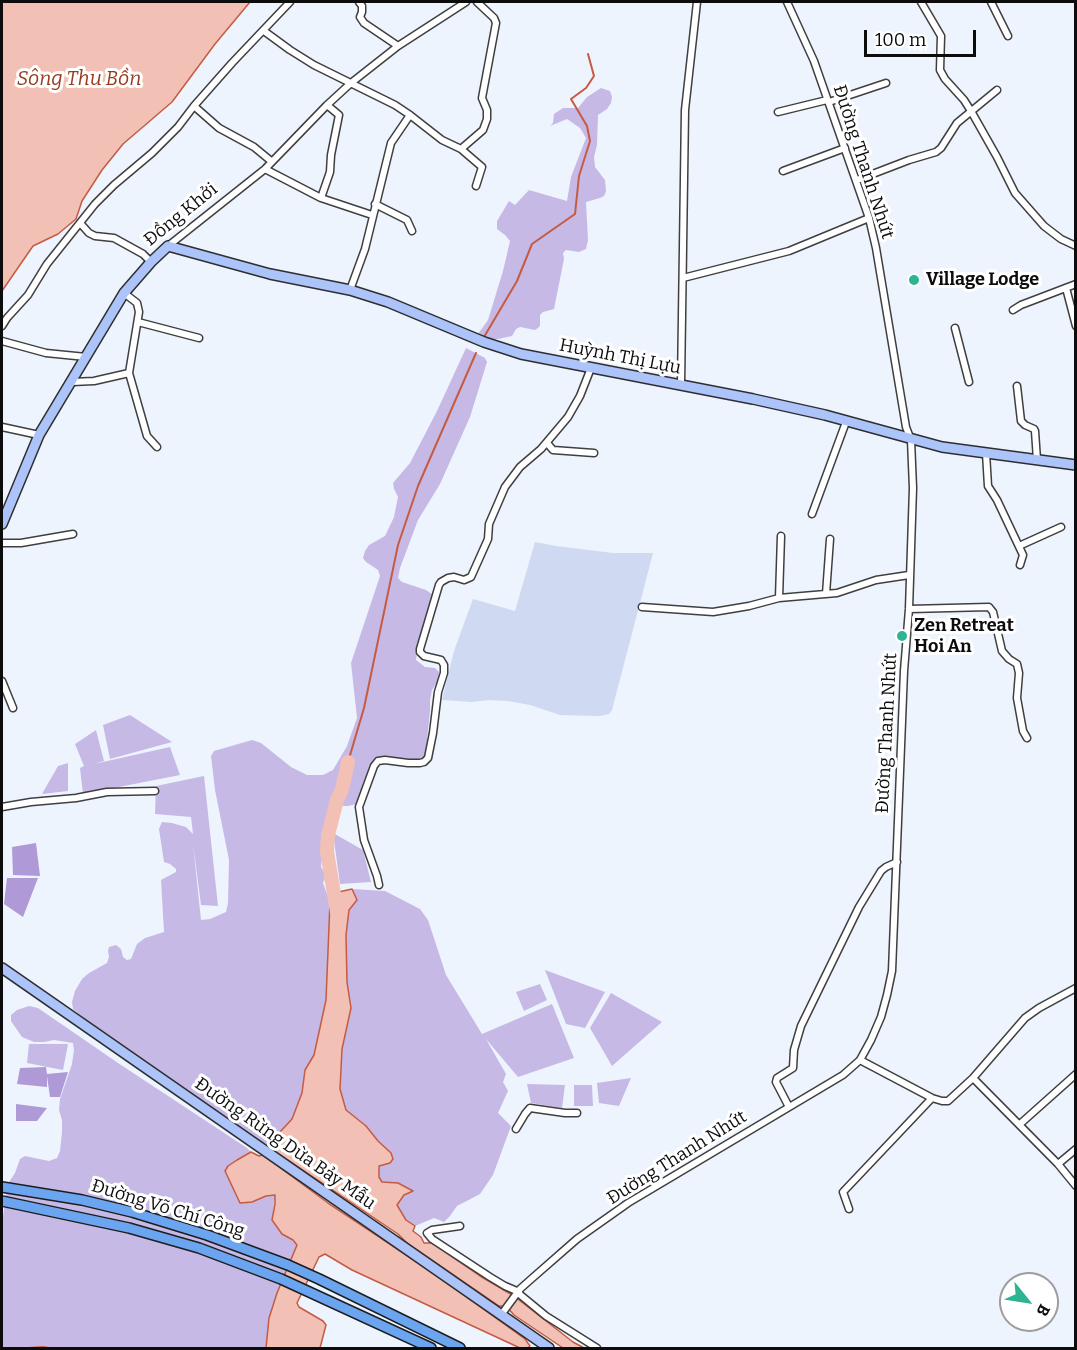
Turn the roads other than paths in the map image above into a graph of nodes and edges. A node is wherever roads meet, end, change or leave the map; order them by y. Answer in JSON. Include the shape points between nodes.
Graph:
{"nodes":[{"id":1,"x":291,"y":2,"type":"edge"},
{"id":2,"x":360,"y":2,"type":"edge"},
{"id":3,"x":466,"y":2,"type":"edge"},
{"id":4,"x":477,"y":2,"type":"edge"},
{"id":5,"x":697,"y":2,"type":"edge"},
{"id":6,"x":787,"y":2,"type":"edge"},
{"id":7,"x":921,"y":2,"type":"edge"},
{"id":8,"x":991,"y":2,"type":"edge"},
{"id":9,"x":264,"y":31,"type":"junction"},
{"id":10,"x":1008,"y":36,"type":"dead end"},
{"id":11,"x":399,"y":46,"type":"junction"},
{"id":12,"x":351,"y":83,"type":"junction"},
{"id":13,"x":886,"y":83,"type":"dead end"},
{"id":14,"x":997,"y":90,"type":"dead end"},
{"id":15,"x":828,"y":101,"type":"junction"},
{"id":16,"x":327,"y":105,"type":"junction"},
{"id":17,"x":194,"y":106,"type":"junction"},
{"id":18,"x":970,"y":111,"type":"junction"},
{"id":19,"x":778,"y":112,"type":"dead end"},
{"id":20,"x":410,"y":115,"type":"junction"},
{"id":21,"x":461,"y":148,"type":"junction"},
{"id":22,"x":845,"y":148,"type":"junction"},
{"id":23,"x":271,"y":161,"type":"junction"},
{"id":24,"x":265,"y":170,"type":"junction"},
{"id":25,"x":783,"y":171,"type":"dead end"},
{"id":26,"x":856,"y":180,"type":"junction"},
{"id":27,"x":476,"y":186,"type":"dead end"},
{"id":28,"x":321,"y":198,"type":"junction"},
{"id":29,"x":375,"y":204,"type":"junction"},
{"id":30,"x":372,"y":215,"type":"junction"},
{"id":31,"x":869,"y":218,"type":"junction"},
{"id":32,"x":80,"y":223,"type":"junction"},
{"id":33,"x":412,"y":231,"type":"dead end"},
{"id":34,"x":168,"y":246,"type":"junction"},
{"id":35,"x":1076,"y":246,"type":"edge"},
{"id":36,"x":151,"y":262,"type":"junction"},
{"id":37,"x":683,"y":278,"type":"junction"},
{"id":38,"x":1076,"y":284,"type":"edge"},
{"id":39,"x":1066,"y":288,"type":"junction"},
{"id":40,"x":350,"y":290,"type":"junction"},
{"id":41,"x":124,"y":293,"type":"junction"},
{"id":42,"x":1013,"y":310,"type":"dead end"},
{"id":43,"x":138,"y":322,"type":"junction"},
{"id":44,"x":2,"y":326,"type":"edge"},
{"id":45,"x":1076,"y":326,"type":"edge"},
{"id":46,"x":954,"y":328,"type":"dead end"},
{"id":47,"x":199,"y":338,"type":"dead end"},
{"id":48,"x":2,"y":341,"type":"edge"},
{"id":49,"x":86,"y":357,"type":"junction"},
{"id":50,"x":591,"y":368,"type":"junction"},
{"id":51,"x":129,"y":373,"type":"junction"},
{"id":52,"x":72,"y":382,"type":"junction"},
{"id":53,"x":969,"y":382,"type":"dead end"},
{"id":54,"x":681,"y":385,"type":"junction"},
{"id":55,"x":1017,"y":386,"type":"dead end"},
{"id":56,"x":846,"y":422,"type":"junction"},
{"id":57,"x":2,"y":427,"type":"edge"},
{"id":58,"x":39,"y":435,"type":"junction"},
{"id":59,"x":911,"y":440,"type":"junction"},
{"id":60,"x":547,"y":443,"type":"junction"},
{"id":61,"x":156,"y":447,"type":"dead end"},
{"id":62,"x":594,"y":453,"type":"dead end"},
{"id":63,"x":986,"y":453,"type":"junction"},
{"id":64,"x":1037,"y":460,"type":"junction"},
{"id":65,"x":1076,"y":465,"type":"edge"},
{"id":66,"x":812,"y":514,"type":"dead end"},
{"id":67,"x":2,"y":521,"type":"edge"},
{"id":68,"x":1061,"y":526,"type":"dead end"},
{"id":69,"x":73,"y":534,"type":"dead end"},
{"id":70,"x":781,"y":536,"type":"dead end"},
{"id":71,"x":830,"y":539,"type":"dead end"},
{"id":72,"x":2,"y":543,"type":"edge"},
{"id":73,"x":1019,"y":546,"type":"junction"},
{"id":74,"x":1020,"y":565,"type":"dead end"},
{"id":75,"x":909,"y":575,"type":"junction"},
{"id":76,"x":826,"y":594,"type":"junction"},
{"id":77,"x":779,"y":598,"type":"junction"},
{"id":78,"x":642,"y":607,"type":"dead end"},
{"id":79,"x":909,"y":609,"type":"junction"},
{"id":80,"x":2,"y":681,"type":"edge"},
{"id":81,"x":13,"y":708,"type":"dead end"},
{"id":82,"x":1027,"y":738,"type":"dead end"},
{"id":83,"x":155,"y":791,"type":"dead end"},
{"id":84,"x":2,"y":807,"type":"edge"},
{"id":85,"x":897,"y":862,"type":"junction"},
{"id":86,"x":378,"y":885,"type":"dead end"},
{"id":87,"x":2,"y":968,"type":"edge"},
{"id":88,"x":1076,"y":988,"type":"edge"},
{"id":89,"x":860,"y":1060,"type":"junction"},
{"id":90,"x":1076,"y":1074,"type":"edge"},
{"id":91,"x":973,"y":1078,"type":"junction"},
{"id":92,"x":932,"y":1098,"type":"junction"},
{"id":93,"x":789,"y":1107,"type":"junction"},
{"id":94,"x":577,"y":1113,"type":"dead end"},
{"id":95,"x":1020,"y":1124,"type":"junction"},
{"id":96,"x":516,"y":1129,"type":"dead end"},
{"id":97,"x":1076,"y":1149,"type":"edge"},
{"id":98,"x":1058,"y":1164,"type":"junction"},
{"id":99,"x":1076,"y":1185,"type":"edge"},
{"id":100,"x":2,"y":1187,"type":"edge"},
{"id":101,"x":2,"y":1201,"type":"edge"},
{"id":102,"x":849,"y":1209,"type":"dead end"},
{"id":103,"x":460,"y":1226,"type":"dead end"},
{"id":104,"x":517,"y":1294,"type":"junction"},
{"id":105,"x":385,"y":1312,"type":"junction"},
{"id":106,"x":502,"y":1314,"type":"junction"},
{"id":107,"x":379,"y":1323,"type":"junction"},
{"id":108,"x":431,"y":1348,"type":"edge"},
{"id":109,"x":460,"y":1348,"type":"edge"},
{"id":110,"x":549,"y":1348,"type":"edge"},
{"id":111,"x":597,"y":1348,"type":"edge"}],
"edges":[{"from":1,"to":9,"type":"street"},
{"from":2,"to":11,"type":"street","via":[[364,23]]},
{"from":3,"to":11,"type":"street","name":"Đồng Khởi"},
{"from":4,"to":21,"type":"street","via":[[496,23],[482,98],[487,119],[483,130]]},
{"from":5,"to":37,"type":"street","via":[[685,110]]},
{"from":6,"to":15,"type":"street","name":"Đường Thanh Nhứt"},
{"from":7,"to":18,"type":"street","via":[[941,36],[940,70]]},
{"from":8,"to":10,"type":"street"},
{"from":9,"to":12,"type":"street","via":[[306,60]]},
{"from":9,"to":17,"type":"street"},
{"from":11,"to":12,"type":"street","name":"Đồng Khởi"},
{"from":12,"to":16,"type":"street","name":"Đồng Khởi"},
{"from":12,"to":20,"type":"street"},
{"from":13,"to":15,"type":"street"},
{"from":14,"to":18,"type":"street"},
{"from":15,"to":19,"type":"street"},
{"from":15,"to":22,"type":"street","name":"Đường Thanh Nhứt"},
{"from":16,"to":23,"type":"street","name":"Đồng Khởi"},
{"from":16,"to":28,"type":"street","via":[[339,115],[330,172]]},
{"from":17,"to":23,"type":"street","via":[[219,128]]},
{"from":17,"to":32,"type":"street","via":[[152,153],[101,197]]},
{"from":18,"to":26,"type":"street","via":[[936,152]]},
{"from":18,"to":35,"type":"street","via":[[1015,193],[1044,226]]},
{"from":20,"to":21,"type":"street","via":[[442,141]]},
{"from":20,"to":29,"type":"street","via":[[391,143]]},
{"from":21,"to":27,"type":"street","via":[[482,167]]},
{"from":22,"to":25,"type":"street"},
{"from":22,"to":26,"type":"street","name":"Đường Thanh Nhứt"},
{"from":23,"to":24,"type":"street","name":"Đồng Khởi"},
{"from":24,"to":28,"type":"street"},
{"from":24,"to":34,"type":"street","name":"Đồng Khởi"},
{"from":26,"to":31,"type":"street","name":"Đường Thanh Nhứt"},
{"from":28,"to":30,"type":"street"},
{"from":29,"to":30,"type":"street"},
{"from":29,"to":33,"type":"street","via":[[407,220]]},
{"from":30,"to":40,"type":"street"},
{"from":31,"to":37,"type":"street","via":[[789,251]]},
{"from":31,"to":59,"type":"street","name":"Đường Thanh Nhứt"},
{"from":32,"to":36,"type":"street","via":[[89,233],[114,238]]},
{"from":32,"to":44,"type":"street"},
{"from":34,"to":36,"type":"street","name":"Đồng Khởi"},
{"from":34,"to":40,"type":"street","name":"Huỳnh Thị Lựu","via":[[270,274]]},
{"from":36,"to":41,"type":"street","name":"Đồng Khởi"},
{"from":37,"to":54,"type":"street"},
{"from":38,"to":39,"type":"street"},
{"from":39,"to":42,"type":"street"},
{"from":39,"to":45,"type":"street"},
{"from":40,"to":50,"type":"street","name":"Huỳnh Thị Lựu","via":[[493,346]]},
{"from":41,"to":43,"type":"street","via":[[137,303]]},
{"from":41,"to":49,"type":"street","name":"Đồng Khởi"},
{"from":43,"to":47,"type":"street"},
{"from":43,"to":51,"type":"street"},
{"from":46,"to":53,"type":"street"},
{"from":48,"to":49,"type":"street","via":[[46,353]]},
{"from":49,"to":52,"type":"street","name":"Đồng Khởi"},
{"from":50,"to":54,"type":"street","name":"Huỳnh Thị Lựu"},
{"from":50,"to":60,"type":"street","via":[[575,407]]},
{"from":51,"to":52,"type":"street"},
{"from":51,"to":61,"type":"street","via":[[147,436]]},
{"from":52,"to":58,"type":"street","name":"Đồng Khởi"},
{"from":54,"to":56,"type":"street","name":"Huỳnh Thị Lựu"},
{"from":55,"to":64,"type":"street","via":[[1022,421],[1035,431]]},
{"from":56,"to":59,"type":"street","name":"Huỳnh Thị Lựu"},
{"from":56,"to":66,"type":"street"},
{"from":57,"to":58,"type":"street"},
{"from":58,"to":67,"type":"street","name":"Đồng Khởi"},
{"from":59,"to":63,"type":"street","name":"Huỳnh Thị Lựu"},
{"from":59,"to":75,"type":"street","name":"Đường Thanh Nhứt"},
{"from":60,"to":62,"type":"street","via":[[553,450]]},
{"from":60,"to":86,"type":"street","via":[[505,487],[471,578],[448,578],[439,585],[420,649],[424,656],[441,660],[444,665],[428,758],[420,763],[378,761],[359,807]]},
{"from":63,"to":64,"type":"street","name":"Huỳnh Thị Lựu"},
{"from":63,"to":73,"type":"street","via":[[987,486]]},
{"from":64,"to":65,"type":"street","name":"Huỳnh Thị Lựu"},
{"from":68,"to":73,"type":"street"},
{"from":69,"to":72,"type":"street"},
{"from":70,"to":77,"type":"street"},
{"from":71,"to":76,"type":"street"},
{"from":73,"to":74,"type":"street","via":[[1023,555]]},
{"from":75,"to":76,"type":"street"},
{"from":75,"to":79,"type":"street","name":"Đường Thanh Nhứt"},
{"from":76,"to":77,"type":"street"},
{"from":77,"to":78,"type":"street","via":[[713,612]]},
{"from":79,"to":82,"type":"street","via":[[989,607],[1002,651],[1017,664],[1017,698]]},
{"from":79,"to":85,"type":"street","name":"Đường Thanh Nhứt"},
{"from":80,"to":81,"type":"street"},
{"from":83,"to":84,"type":"street","via":[[107,792]]},
{"from":85,"to":89,"type":"street","name":"Đường Thanh Nhứt","via":[[890,979],[880,1017]]},
{"from":85,"to":93,"type":"street","via":[[881,871],[859,907],[801,1026],[793,1068],[777,1078]]},
{"from":87,"to":106,"type":"street","name":"Đường Rừng Dừa Bảy Mẫu"},
{"from":88,"to":91,"type":"street","via":[[1025,1018]]},
{"from":89,"to":92,"type":"street"},
{"from":89,"to":93,"type":"street","name":"Đường Thanh Nhứt","via":[[843,1075]]},
{"from":90,"to":95,"type":"street"},
{"from":91,"to":92,"type":"street","via":[[948,1101]]},
{"from":91,"to":95,"type":"street"},
{"from":92,"to":102,"type":"street","via":[[843,1192]]},
{"from":93,"to":104,"type":"street","name":"Đường Thanh Nhứt","via":[[628,1203],[577,1239]]},
{"from":94,"to":96,"type":"street","via":[[530,1108]]},
{"from":95,"to":98,"type":"street"},
{"from":97,"to":98,"type":"street"},
{"from":98,"to":99,"type":"street"},
{"from":100,"to":105,"type":"main road","name":"Đường Võ Chí Công","via":[[82,1200],[207,1235],[288,1265]]},
{"from":101,"to":107,"type":"main road","name":"Đường Võ Chí Công","via":[[129,1228],[199,1248]]},
{"from":103,"to":104,"type":"street","via":[[427,1233]]},
{"from":104,"to":106,"type":"street","name":"Đường Thanh Nhứt"},
{"from":104,"to":111,"type":"street"},
{"from":105,"to":107,"type":"street"},
{"from":105,"to":109,"type":"main road"},
{"from":106,"to":110,"type":"street","name":"Đường Rừng Dừa Bảy Mẫu"},
{"from":107,"to":108,"type":"main road"}]}
